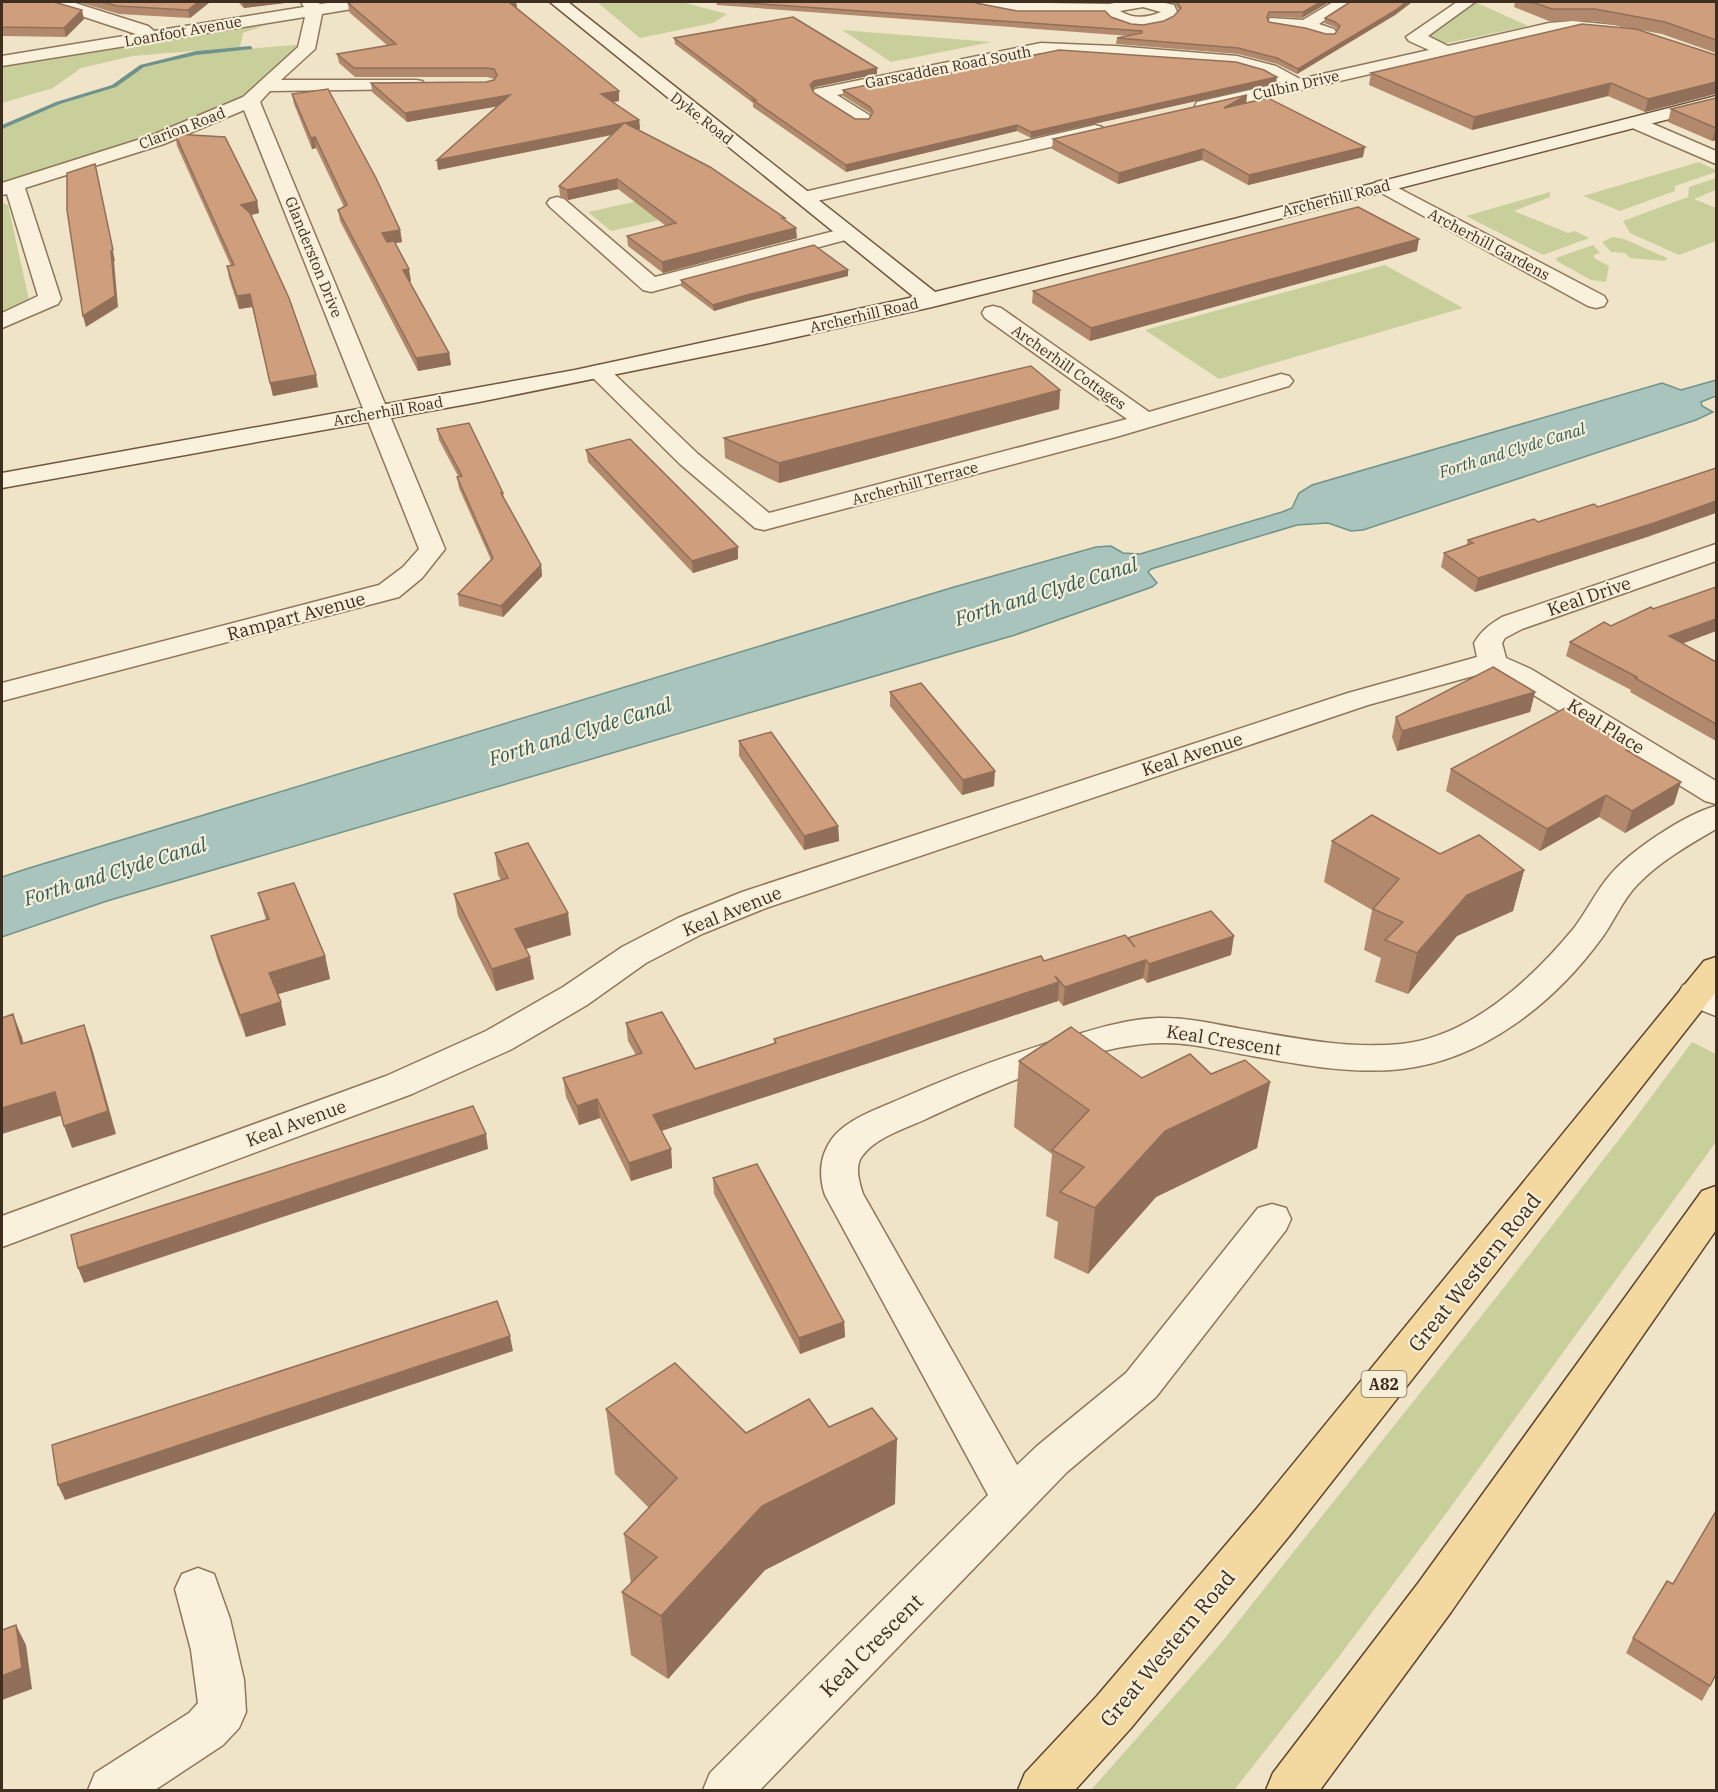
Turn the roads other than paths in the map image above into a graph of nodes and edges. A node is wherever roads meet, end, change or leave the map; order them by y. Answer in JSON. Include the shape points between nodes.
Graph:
{"nodes":[{"id":1,"x":57,"y":2,"type":"edge"},
{"id":2,"x":364,"y":2,"type":"edge"},
{"id":3,"x":558,"y":2,"type":"edge"},
{"id":4,"x":982,"y":2,"type":"edge"},
{"id":5,"x":1344,"y":2,"type":"edge"},
{"id":6,"x":1467,"y":2,"type":"edge"},
{"id":7,"x":312,"y":5,"type":"edge"},
{"id":8,"x":1110,"y":9,"type":"dead end"},
{"id":9,"x":1276,"y":22,"type":"edge"},
{"id":10,"x":1306,"y":25,"type":"junction"},
{"id":11,"x":1328,"y":33,"type":"edge"},
{"id":12,"x":1635,"y":34,"type":"edge"},
{"id":13,"x":151,"y":37,"type":"junction"},
{"id":14,"x":1445,"y":51,"type":"junction"},
{"id":15,"x":2,"y":61,"type":"edge"},
{"id":16,"x":428,"y":85,"type":"edge"},
{"id":17,"x":1298,"y":85,"type":"junction"},
{"id":18,"x":258,"y":94,"type":"junction"},
{"id":19,"x":1716,"y":102,"type":"edge"},
{"id":20,"x":1185,"y":111,"type":"edge"},
{"id":21,"x":862,"y":119,"type":"edge"},
{"id":22,"x":1637,"y":123,"type":"junction"},
{"id":23,"x":1117,"y":126,"type":"edge"},
{"id":24,"x":1716,"y":158,"type":"edge"},
{"id":25,"x":1383,"y":186,"type":"junction"},
{"id":26,"x":8,"y":187,"type":"edge"},
{"id":27,"x":804,"y":198,"type":"junction"},
{"id":28,"x":557,"y":203,"type":"edge"},
{"id":29,"x":846,"y":234,"type":"junction"},
{"id":30,"x":932,"y":300,"type":"junction"},
{"id":31,"x":1596,"y":301,"type":"dead end"},
{"id":32,"x":993,"y":313,"type":"dead end"},
{"id":33,"x":2,"y":321,"type":"edge"},
{"id":34,"x":599,"y":372,"type":"junction"},
{"id":35,"x":1281,"y":381,"type":"dead end"},
{"id":36,"x":378,"y":412,"type":"junction"},
{"id":37,"x":1146,"y":421,"type":"junction"},
{"id":38,"x":2,"y":481,"type":"edge"},
{"id":39,"x":1716,"y":552,"type":"edge"},
{"id":40,"x":1492,"y":665,"type":"junction"},
{"id":41,"x":2,"y":692,"type":"edge"},
{"id":42,"x":1716,"y":794,"type":"edge"},
{"id":43,"x":1716,"y":816,"type":"edge"},
{"id":44,"x":1709,"y":989,"type":"edge"},
{"id":45,"x":1716,"y":1201,"type":"edge"},
{"id":46,"x":1272,"y":1220,"type":"dead end"},
{"id":47,"x":2,"y":1232,"type":"edge"},
{"id":48,"x":1014,"y":1500,"type":"junction"},
{"id":49,"x":198,"y":1589,"type":"dead end"},
{"id":50,"x":112,"y":1791,"type":"edge"},
{"id":51,"x":727,"y":1791,"type":"edge"},
{"id":52,"x":1042,"y":1791,"type":"edge"},
{"id":53,"x":1290,"y":1791,"type":"edge"}],
"edges":[{"from":1,"to":13,"type":"street","via":[[142,30]]},
{"from":2,"to":7,"type":"street","name":"Loanfoot Avenue"},
{"from":3,"to":27,"type":"street","name":"Dyke Road"},
{"from":4,"to":8,"type":"street","via":[[1017,9]]},
{"from":5,"to":10,"type":"street"},
{"from":6,"to":14,"type":"street","via":[[1415,37]]},
{"from":7,"to":13,"type":"street","name":"Loanfoot Avenue"},
{"from":7,"to":18,"type":"street","name":"Clarion Road","via":[[306,49]]},
{"from":9,"to":10,"type":"street"},
{"from":10,"to":11,"type":"street"},
{"from":12,"to":14,"type":"street","name":"Culbin Drive","via":[[1602,28],[1549,28]]},
{"from":13,"to":15,"type":"street","name":"Loanfoot Avenue"},
{"from":14,"to":17,"type":"street","name":"Culbin Drive"},
{"from":16,"to":18,"type":"street"},
{"from":17,"to":20,"type":"street","name":"Culbin Drive"},
{"from":17,"to":21,"type":"street","name":"Garscadden Road South","via":[[1270,70],[1237,61],[1041,48],[821,93]]},
{"from":18,"to":26,"type":"street","name":"Clarion Road","via":[[157,140]]},
{"from":18,"to":36,"type":"street","name":"Glanderston Drive"},
{"from":19,"to":22,"type":"street","name":"Archerhill Road"},
{"from":22,"to":24,"type":"street"},
{"from":22,"to":25,"type":"street","name":"Archerhill Road"},
{"from":23,"to":27,"type":"street"},
{"from":25,"to":30,"type":"street","name":"Archerhill Road"},
{"from":25,"to":31,"type":"street","name":"Archerhill Gardens"},
{"from":26,"to":33,"type":"street","via":[[50,299]]},
{"from":27,"to":29,"type":"street","name":"Dyke Road"},
{"from":28,"to":29,"type":"street","via":[[651,285]]},
{"from":29,"to":30,"type":"street","name":"Dyke Road"},
{"from":30,"to":34,"type":"street","name":"Archerhill Road"},
{"from":32,"to":37,"type":"street","name":"Archerhill Cottages"},
{"from":34,"to":36,"type":"street","name":"Archerhill Road"},
{"from":34,"to":37,"type":"street","name":"Archerhill Terrace","via":[[689,459],[764,522]]},
{"from":35,"to":37,"type":"street","name":"Archerhill Terrace"},
{"from":36,"to":38,"type":"street","name":"Archerhill Road"},
{"from":36,"to":41,"type":"street","name":"Rampart Avenue","via":[[432,549],[407,580],[389,591]]},
{"from":39,"to":40,"type":"street","name":"Keal Drive","via":[[1512,623],[1494,633],[1488,643]]},
{"from":40,"to":42,"type":"street","name":"Keal Place","via":[[1503,666],[1544,687]]},
{"from":40,"to":47,"type":"street","name":"Keal Avenue","via":[[1358,699],[754,900],[633,955],[575,996],[499,1040],[399,1085]]},
{"from":43,"to":48,"type":"street","name":"Keal Crescent","via":[[1625,877],[1588,933],[1556,968],[1481,1030],[1453,1045],[1413,1055],[1351,1057],[1317,1055],[1195,1033],[1146,1031],[1059,1052],[959,1088],[877,1126],[846,1148],[839,1174],[844,1195]]},
{"from":44,"to":52,"type":"main road","name":"Great Western Road","number":"A82","via":[[1274,1521],[1114,1712]]},
{"from":45,"to":53,"type":"main road","via":[[1428,1606]]},
{"from":46,"to":48,"type":"street","name":"Keal Crescent","via":[[1141,1385],[1052,1459]]},
{"from":48,"to":51,"type":"street","name":"Keal Crescent"},
{"from":49,"to":50,"type":"street","via":[[217,1657],[222,1712],[206,1729]]}]}
